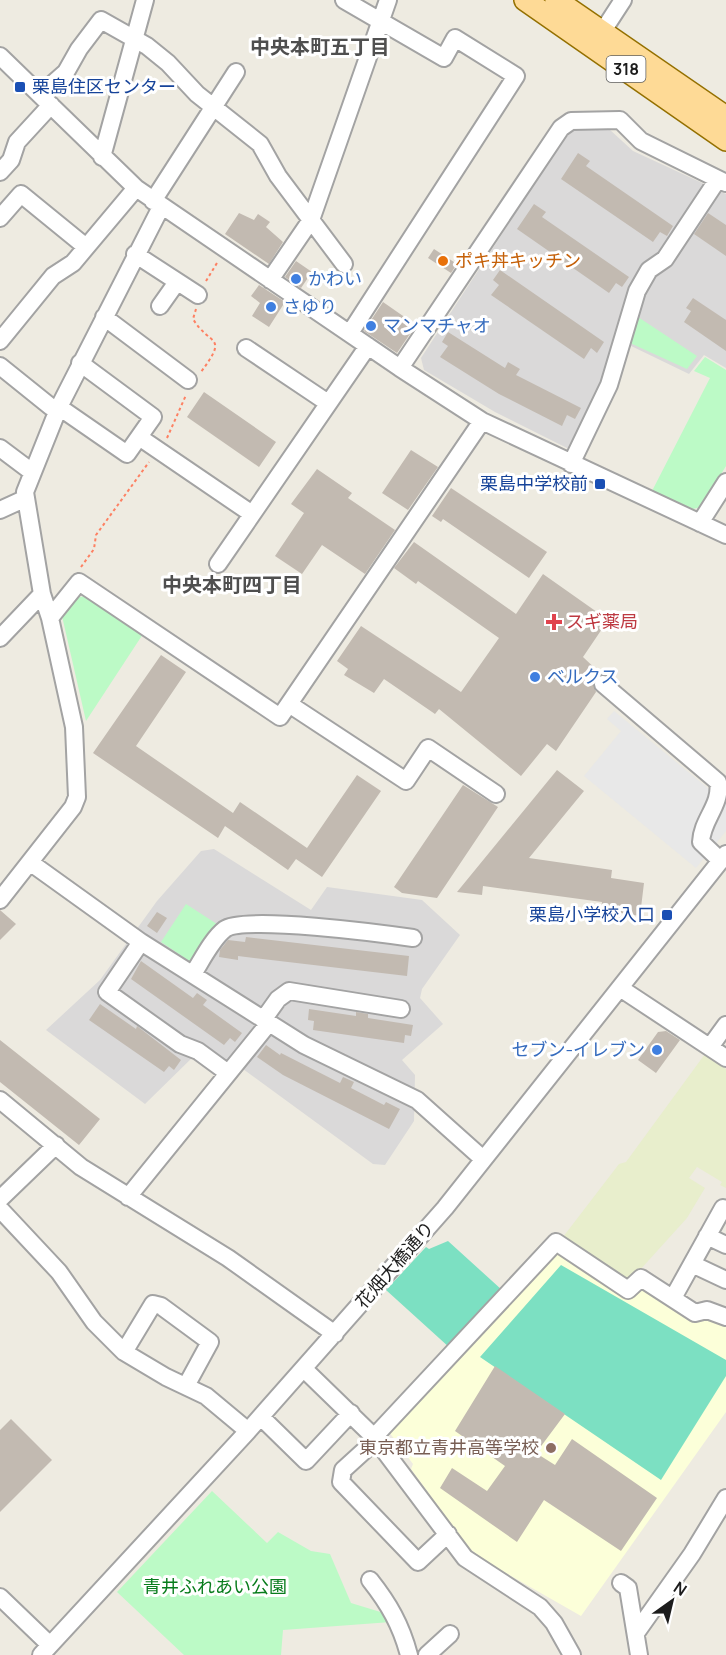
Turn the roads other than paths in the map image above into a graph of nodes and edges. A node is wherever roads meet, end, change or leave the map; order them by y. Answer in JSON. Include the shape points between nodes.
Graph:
{"nodes":[{"id":1,"x":145,"y":0,"type":"edge"},
{"id":2,"x":344,"y":0,"type":"edge"},
{"id":3,"x":388,"y":0,"type":"edge"},
{"id":4,"x":525,"y":0,"type":"edge"},
{"id":5,"x":556,"y":0,"type":"edge"},
{"id":6,"x":623,"y":0,"type":"edge"},
{"id":7,"x":380,"y":21,"type":"junction"},
{"id":8,"x":133,"y":36,"type":"junction"},
{"id":9,"x":597,"y":39,"type":"junction"},
{"id":10,"x":0,"y":56,"type":"edge"},
{"id":11,"x":236,"y":72,"type":"dead end"},
{"id":12,"x":45,"y":100,"type":"junction"},
{"id":13,"x":214,"y":106,"type":"junction"},
{"id":14,"x":726,"y":117,"type":"edge"},
{"id":15,"x":726,"y":140,"type":"edge"},
{"id":16,"x":102,"y":157,"type":"junction"},
{"id":17,"x":0,"y":172,"type":"edge"},
{"id":18,"x":722,"y":181,"type":"edge"},
{"id":19,"x":136,"y":188,"type":"junction"},
{"id":20,"x":157,"y":204,"type":"junction"},
{"id":21,"x":0,"y":218,"type":"edge"},
{"id":22,"x":310,"y":219,"type":"junction"},
{"id":23,"x":86,"y":247,"type":"junction"},
{"id":24,"x":135,"y":254,"type":"junction"},
{"id":25,"x":344,"y":264,"type":"dead end"},
{"id":26,"x":270,"y":280,"type":"junction"},
{"id":27,"x":177,"y":282,"type":"junction"},
{"id":28,"x":199,"y":297,"type":"road end"},
{"id":29,"x":160,"y":306,"type":"dead end"},
{"id":30,"x":104,"y":317,"type":"junction"},
{"id":31,"x":350,"y":333,"type":"junction"},
{"id":32,"x":0,"y":341,"type":"edge"},
{"id":33,"x":368,"y":346,"type":"junction"},
{"id":34,"x":246,"y":348,"type":"dead end"},
{"id":35,"x":80,"y":363,"type":"junction"},
{"id":36,"x":0,"y":366,"type":"edge"},
{"id":37,"x":400,"y":368,"type":"junction"},
{"id":38,"x":191,"y":382,"type":"road end"},
{"id":39,"x":328,"y":403,"type":"junction"},
{"id":40,"x":59,"y":407,"type":"junction"},
{"id":41,"x":482,"y":421,"type":"junction"},
{"id":42,"x":139,"y":437,"type":"junction"},
{"id":43,"x":0,"y":448,"type":"edge"},
{"id":44,"x":571,"y":464,"type":"junction"},
{"id":45,"x":32,"y":472,"type":"junction"},
{"id":46,"x":726,"y":482,"type":"edge"},
{"id":47,"x":24,"y":500,"type":"junction"},
{"id":48,"x":0,"y":510,"type":"edge"},
{"id":49,"x":252,"y":514,"type":"junction"},
{"id":50,"x":699,"y":523,"type":"junction"},
{"id":51,"x":726,"y":535,"type":"edge"},
{"id":52,"x":218,"y":564,"type":"dead end"},
{"id":53,"x":42,"y":594,"type":"junction"},
{"id":54,"x":50,"y":618,"type":"junction"},
{"id":55,"x":0,"y":638,"type":"edge"},
{"id":56,"x":603,"y":684,"type":"dead end"},
{"id":57,"x":289,"y":704,"type":"junction"},
{"id":58,"x":496,"y":794,"type":"dead end"},
{"id":59,"x":724,"y":857,"type":"edge"},
{"id":60,"x":31,"y":863,"type":"junction"},
{"id":61,"x":0,"y":900,"type":"edge"},
{"id":62,"x":413,"y":938,"type":"dead end"},
{"id":63,"x":141,"y":942,"type":"junction"},
{"id":64,"x":193,"y":974,"type":"junction"},
{"id":65,"x":620,"y":988,"type":"junction"},
{"id":66,"x":401,"y":1010,"type":"dead end"},
{"id":67,"x":266,"y":1021,"type":"junction"},
{"id":68,"x":726,"y":1025,"type":"edge"},
{"id":69,"x":710,"y":1047,"type":"junction"},
{"id":70,"x":726,"y":1058,"type":"edge"},
{"id":71,"x":228,"y":1073,"type":"junction"},
{"id":72,"x":0,"y":1100,"type":"edge"},
{"id":73,"x":56,"y":1145,"type":"junction"},
{"id":74,"x":483,"y":1159,"type":"junction"},
{"id":75,"x":128,"y":1197,"type":"junction"},
{"id":76,"x":0,"y":1198,"type":"edge"},
{"id":77,"x":0,"y":1209,"type":"edge"},
{"id":78,"x":726,"y":1209,"type":"edge"},
{"id":79,"x":707,"y":1236,"type":"junction"},
{"id":80,"x":726,"y":1245,"type":"edge"},
{"id":81,"x":692,"y":1264,"type":"junction"},
{"id":82,"x":726,"y":1280,"type":"edge"},
{"id":83,"x":672,"y":1298,"type":"junction"},
{"id":84,"x":726,"y":1317,"type":"edge"},
{"id":85,"x":335,"y":1334,"type":"junction"},
{"id":86,"x":124,"y":1352,"type":"junction"},
{"id":87,"x":304,"y":1369,"type":"junction"},
{"id":88,"x":186,"y":1386,"type":"junction"},
{"id":89,"x":351,"y":1413,"type":"junction"},
{"id":90,"x":261,"y":1417,"type":"junction"},
{"id":91,"x":248,"y":1431,"type":"junction"},
{"id":92,"x":375,"y":1438,"type":"junction"},
{"id":93,"x":726,"y":1498,"type":"edge"},
{"id":94,"x":448,"y":1534,"type":"junction"},
{"id":95,"x":370,"y":1580,"type":"dead end"},
{"id":96,"x":621,"y":1583,"type":"dead end"},
{"id":97,"x":0,"y":1598,"type":"edge"},
{"id":98,"x":636,"y":1633,"type":"junction"},
{"id":99,"x":450,"y":1634,"type":"dead end"},
{"id":100,"x":45,"y":1650,"type":"edge"},
{"id":101,"x":409,"y":1655,"type":"edge"},
{"id":102,"x":428,"y":1655,"type":"edge"},
{"id":103,"x":572,"y":1655,"type":"edge"},
{"id":104,"x":639,"y":1655,"type":"edge"}],
"edges":[{"from":1,"to":8,"type":"street"},
{"from":2,"to":7,"type":"street"},
{"from":3,"to":7,"type":"street"},
{"from":4,"to":9,"type":"main road","number":"318"},
{"from":5,"to":9,"type":"main road","number":"318"},
{"from":6,"to":9,"type":"street"},
{"from":7,"to":22,"type":"street"},
{"from":7,"to":31,"type":"street","via":[[444,58],[455,38],[516,76]]},
{"from":8,"to":12,"type":"street","via":[[101,20]]},
{"from":8,"to":13,"type":"street"},
{"from":8,"to":16,"type":"street"},
{"from":9,"to":14,"type":"main road","number":"318"},
{"from":9,"to":15,"type":"main road","number":"318"},
{"from":10,"to":12,"type":"street"},
{"from":11,"to":13,"type":"street"},
{"from":12,"to":16,"type":"street"},
{"from":12,"to":17,"type":"street"},
{"from":13,"to":20,"type":"street"},
{"from":13,"to":22,"type":"street","via":[[260,144]]},
{"from":16,"to":19,"type":"street"},
{"from":18,"to":37,"type":"street","via":[[641,141],[620,120],[572,121],[561,128]]},
{"from":18,"to":44,"type":"street","via":[[665,259],[649,270],[637,291],[609,386]]},
{"from":19,"to":20,"type":"street"},
{"from":19,"to":23,"type":"street"},
{"from":20,"to":24,"type":"street"},
{"from":20,"to":26,"type":"street"},
{"from":21,"to":23,"type":"street","via":[[21,194]]},
{"from":22,"to":25,"type":"street"},
{"from":22,"to":26,"type":"street"},
{"from":23,"to":32,"type":"street","via":[[73,263],[53,276]]},
{"from":24,"to":27,"type":"street"},
{"from":24,"to":30,"type":"street"},
{"from":26,"to":31,"type":"street"},
{"from":27,"to":28,"type":"street"},
{"from":27,"to":29,"type":"street"},
{"from":30,"to":35,"type":"street"},
{"from":30,"to":38,"type":"street"},
{"from":31,"to":33,"type":"street"},
{"from":33,"to":37,"type":"street"},
{"from":33,"to":39,"type":"street"},
{"from":34,"to":39,"type":"street"},
{"from":35,"to":40,"type":"street"},
{"from":35,"to":42,"type":"street","via":[[153,417]]},
{"from":36,"to":40,"type":"street","via":[[51,407]]},
{"from":37,"to":41,"type":"street"},
{"from":39,"to":49,"type":"street"},
{"from":40,"to":42,"type":"street","via":[[127,454]]},
{"from":40,"to":45,"type":"street"},
{"from":41,"to":44,"type":"street"},
{"from":41,"to":57,"type":"street"},
{"from":42,"to":49,"type":"street"},
{"from":43,"to":45,"type":"street"},
{"from":44,"to":50,"type":"street"},
{"from":45,"to":47,"type":"street"},
{"from":46,"to":50,"type":"street"},
{"from":47,"to":48,"type":"street"},
{"from":47,"to":53,"type":"street"},
{"from":49,"to":52,"type":"street"},
{"from":50,"to":51,"type":"street"},
{"from":53,"to":54,"type":"street"},
{"from":53,"to":55,"type":"street"},
{"from":54,"to":57,"type":"street","via":[[79,582],[280,717]]},
{"from":54,"to":60,"type":"street","via":[[74,727],[77,798]]},
{"from":56,"to":59,"type":"street","via":[[718,782],[718,797],[701,842]]},
{"from":57,"to":58,"type":"street","via":[[406,781],[428,748]]},
{"from":59,"to":65,"type":"street","name":"花畑大橋通り"},
{"from":60,"to":61,"type":"street"},
{"from":60,"to":63,"type":"street"},
{"from":62,"to":64,"type":"street","via":[[321,927],[231,926],[221,933]]},
{"from":63,"to":64,"type":"street"},
{"from":63,"to":71,"type":"street","via":[[107,992]]},
{"from":64,"to":67,"type":"street"},
{"from":65,"to":69,"type":"street"},
{"from":65,"to":74,"type":"street","name":"花畑大橋通り"},
{"from":66,"to":67,"type":"street","via":[[289,991],[278,999]]},
{"from":67,"to":71,"type":"street"},
{"from":67,"to":74,"type":"street","via":[[304,1045],[417,1100]]},
{"from":68,"to":69,"type":"street"},
{"from":69,"to":70,"type":"street"},
{"from":71,"to":75,"type":"street"},
{"from":72,"to":73,"type":"street"},
{"from":73,"to":75,"type":"street"},
{"from":73,"to":76,"type":"street"},
{"from":74,"to":85,"type":"street","name":"花畑大橋通り"},
{"from":75,"to":85,"type":"street","via":[[228,1258]]},
{"from":77,"to":86,"type":"street","via":[[59,1272],[94,1322]]},
{"from":78,"to":79,"type":"street","via":[[723,1208]]},
{"from":79,"to":80,"type":"street"},
{"from":79,"to":81,"type":"street"},
{"from":81,"to":82,"type":"street"},
{"from":81,"to":83,"type":"street"},
{"from":83,"to":84,"type":"street","via":[[695,1313],[707,1310]]},
{"from":83,"to":92,"type":"street","via":[[641,1278],[628,1290],[556,1242]]},
{"from":85,"to":87,"type":"street","name":"花畑大橋通り"},
{"from":86,"to":88,"type":"street"},
{"from":86,"to":88,"type":"street","via":[[157,1299],[160,1306],[210,1342]]},
{"from":87,"to":89,"type":"street"},
{"from":87,"to":90,"type":"street","name":"花畑大橋通り"},
{"from":88,"to":91,"type":"street","via":[[206,1396]]},
{"from":89,"to":90,"type":"street","via":[[306,1461]]},
{"from":89,"to":92,"type":"street"},
{"from":90,"to":91,"type":"street","name":"花畑大橋通り"},
{"from":91,"to":100,"type":"street","name":"花畑大橋通り"},
{"from":92,"to":94,"type":"street"},
{"from":92,"to":94,"type":"street","via":[[343,1470],[341,1482],[418,1562]]},
{"from":93,"to":98,"type":"street"},
{"from":94,"to":103,"type":"street","via":[[465,1558],[540,1606]]},
{"from":95,"to":101,"type":"street","via":[[400,1625]]},
{"from":96,"to":98,"type":"street","via":[[627,1588]]},
{"from":97,"to":100,"type":"street"},
{"from":98,"to":104,"type":"street"},
{"from":99,"to":102,"type":"street"}]}
